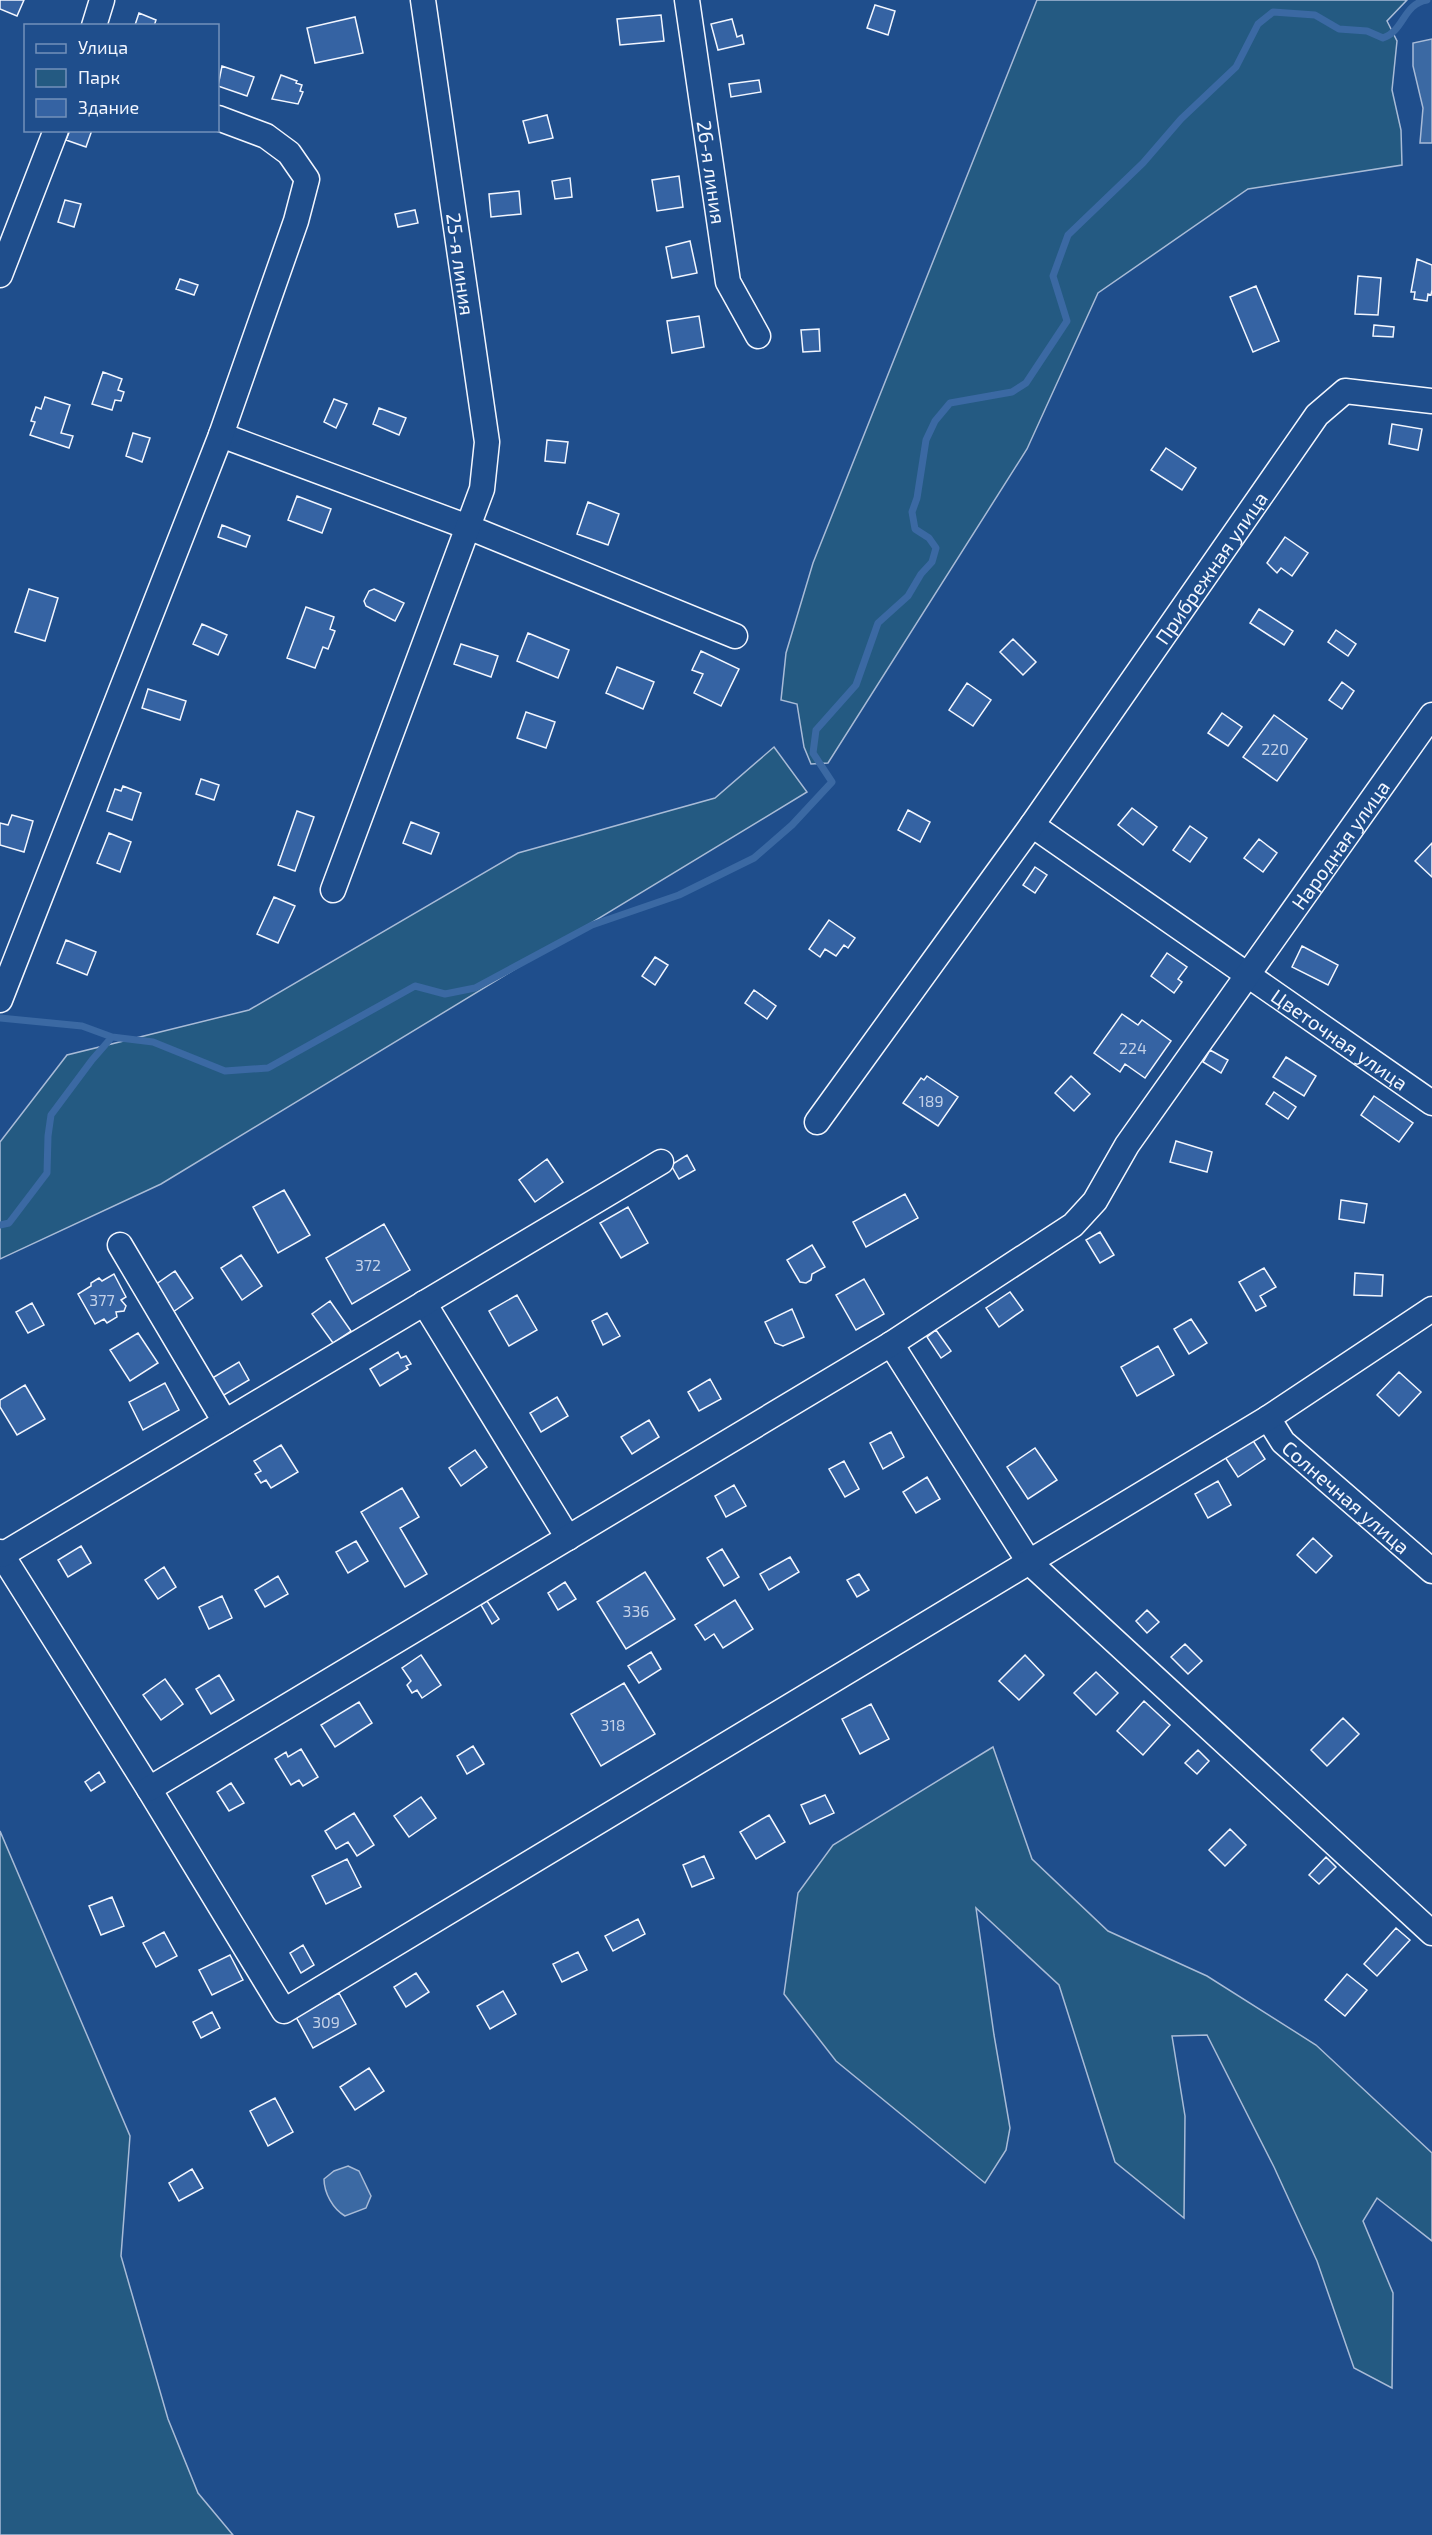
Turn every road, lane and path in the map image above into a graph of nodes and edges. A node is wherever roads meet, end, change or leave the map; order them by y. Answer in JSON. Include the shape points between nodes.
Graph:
{"nodes":[{"id":1,"x":102,"y":0,"type":"edge"},
{"id":2,"x":423,"y":0,"type":"edge"},
{"id":3,"x":687,"y":0,"type":"edge"},
{"id":4,"x":95,"y":24,"type":"edge"},
{"id":5,"x":219,"y":118,"type":"edge"},
{"id":6,"x":55,"y":132,"type":"edge"},
{"id":7,"x":0,"y":275,"type":"edge"},
{"id":8,"x":759,"y":336,"type":"dead end"},
{"id":9,"x":1432,"y":401,"type":"edge"},
{"id":10,"x":221,"y":435,"type":"junction"},
{"id":11,"x":468,"y":527,"type":"junction"},
{"id":12,"x":735,"y":636,"type":"dead end"},
{"id":13,"x":1432,"y":715,"type":"edge"},
{"id":14,"x":1032,"y":825,"type":"junction"},
{"id":15,"x":333,"y":890,"type":"dead end"},
{"id":16,"x":1250,"y":975,"type":"junction"},
{"id":17,"x":0,"y":1000,"type":"edge"},
{"id":18,"x":1432,"y":1103,"type":"edge"},
{"id":19,"x":817,"y":1122,"type":"dead end"},
{"id":20,"x":662,"y":1162,"type":"dead end"},
{"id":21,"x":120,"y":1245,"type":"dead end"},
{"id":22,"x":424,"y":1303,"type":"junction"},
{"id":23,"x":1432,"y":1308,"type":"edge"},
{"id":24,"x":891,"y":1344,"type":"junction"},
{"id":25,"x":1268,"y":1418,"type":"junction"},
{"id":26,"x":225,"y":1422,"type":"junction"},
{"id":27,"x":568,"y":1538,"type":"junction"},
{"id":28,"x":1,"y":1554,"type":"edge"},
{"id":29,"x":1029,"y":1562,"type":"junction"},
{"id":30,"x":1432,"y":1571,"type":"edge"},
{"id":31,"x":149,"y":1789,"type":"junction"},
{"id":32,"x":1432,"y":1933,"type":"edge"}],
"edges":[{"from":1,"to":4,"type":"street"},
{"from":2,"to":11,"type":"street","name":"25-я линия","via":[[487,441],[482,489]]},
{"from":3,"to":8,"type":"street","name":"26-я линия","via":[[728,282]]},
{"from":5,"to":10,"type":"street","via":[[266,136],[289,153],[307,179]]},
{"from":6,"to":7,"type":"street"},
{"from":9,"to":14,"type":"street","name":"Прибрежная улица","via":[[1345,391],[1317,415]]},
{"from":10,"to":11,"type":"street"},
{"from":10,"to":17,"type":"street"},
{"from":11,"to":12,"type":"street"},
{"from":11,"to":15,"type":"street","name":"25-я линия"},
{"from":13,"to":16,"type":"street","name":"Народная улица"},
{"from":14,"to":16,"type":"street","name":"Цветочная улица"},
{"from":14,"to":19,"type":"street","name":"Прибрежная улица"},
{"from":16,"to":18,"type":"street","name":"Цветочная улица"},
{"from":16,"to":24,"type":"street","name":"Народная улица","via":[[1127,1145],[1095,1201],[1073,1225]]},
{"from":20,"to":22,"type":"street"},
{"from":21,"to":26,"type":"street"},
{"from":22,"to":26,"type":"street"},
{"from":22,"to":27,"type":"street"},
{"from":23,"to":25,"type":"street"},
{"from":24,"to":27,"type":"street","name":"Народная улица"},
{"from":24,"to":29,"type":"street"},
{"from":25,"to":29,"type":"street"},
{"from":25,"to":30,"type":"street","name":"Солнечная улица","via":[[1283,1442]]},
{"from":26,"to":28,"type":"street"},
{"from":27,"to":31,"type":"street","name":"Народная улица"},
{"from":28,"to":31,"type":"street"},
{"from":29,"to":31,"type":"street","via":[[284,2011]]},
{"from":29,"to":32,"type":"street"}]}
